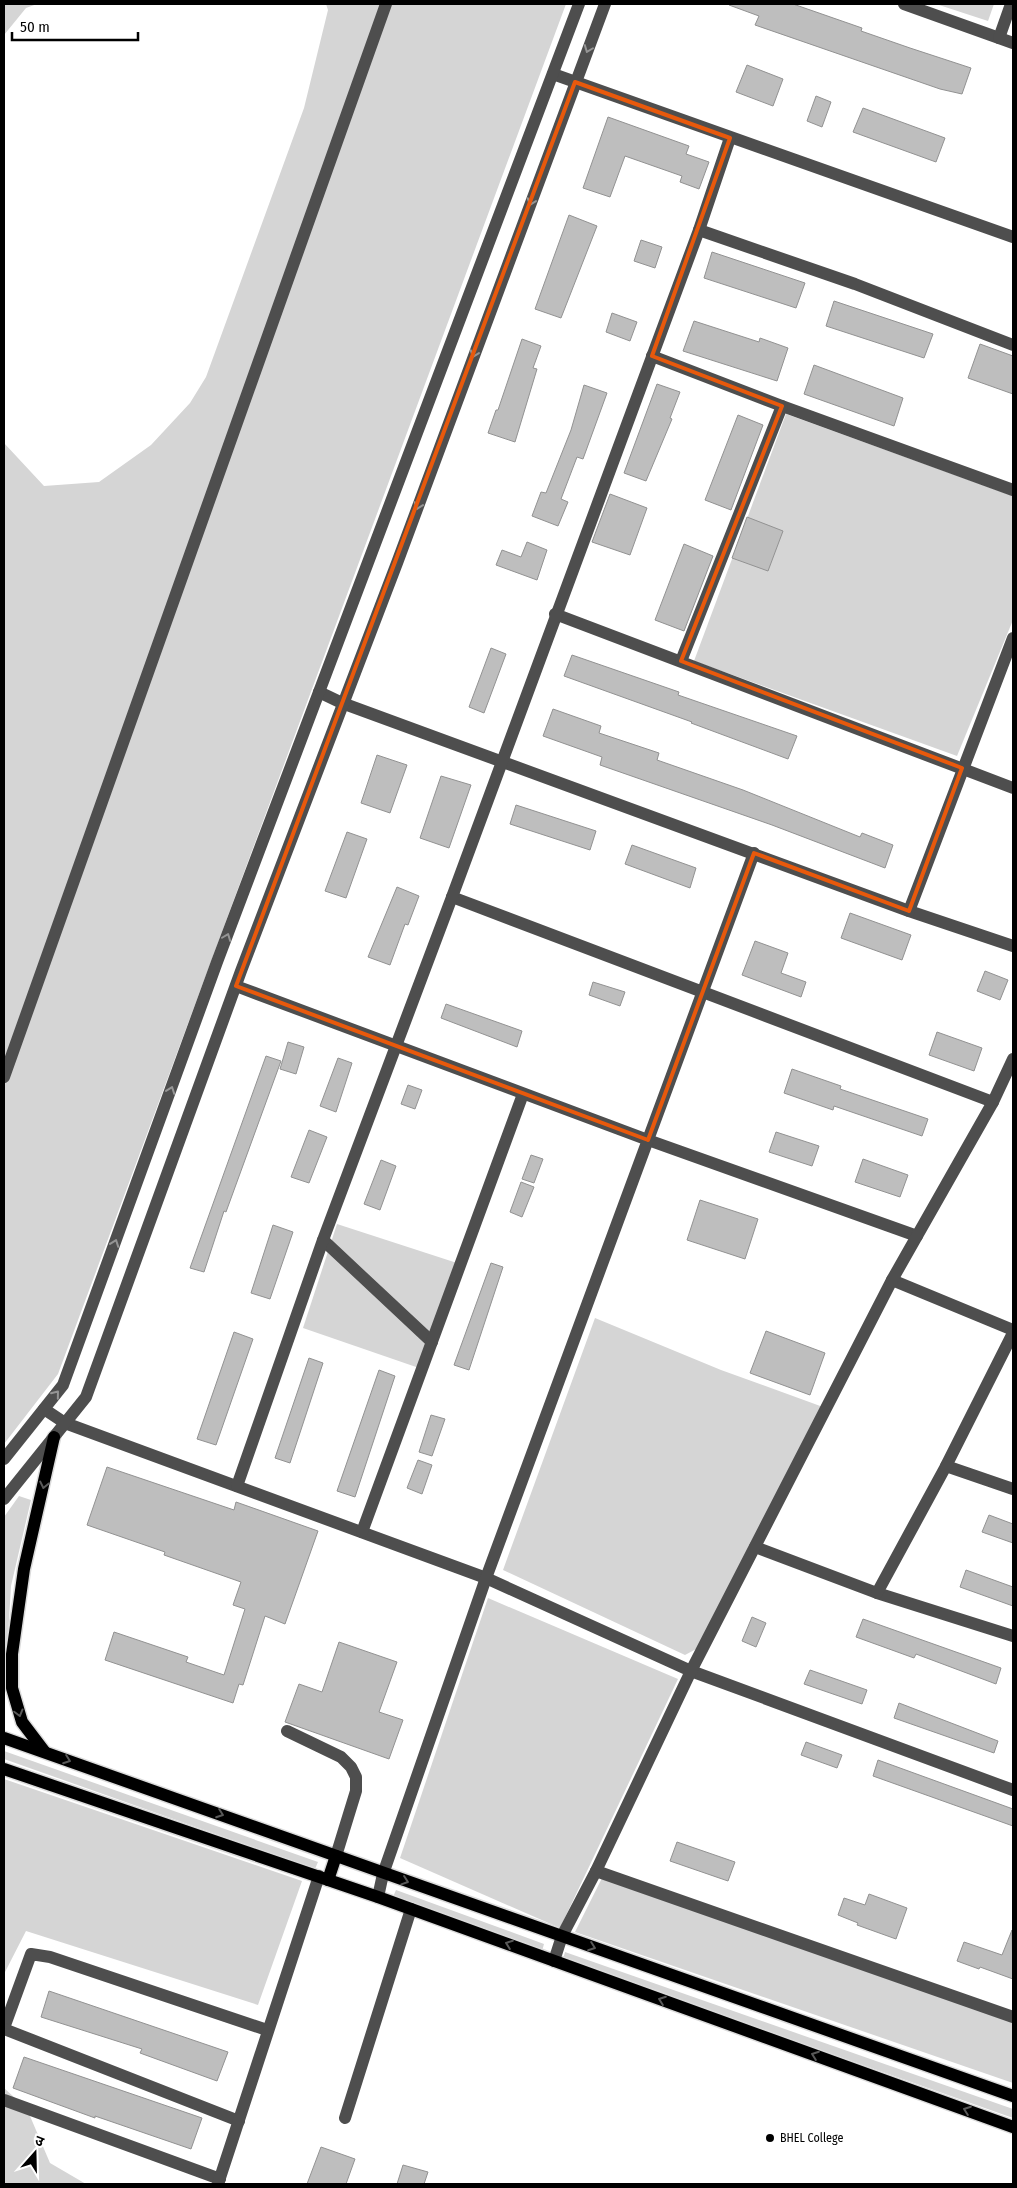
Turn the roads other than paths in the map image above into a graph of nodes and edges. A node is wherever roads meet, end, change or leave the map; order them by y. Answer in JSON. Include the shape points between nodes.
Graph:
{"nodes":[{"id":1,"x":386,"y":4,"type":"edge"},
{"id":2,"x":579,"y":4,"type":"edge"},
{"id":3,"x":605,"y":4,"type":"edge"},
{"id":4,"x":904,"y":4,"type":"edge"},
{"id":5,"x":1011,"y":4,"type":"edge"},
{"id":6,"x":999,"y":38,"type":"junction"},
{"id":7,"x":1013,"y":43,"type":"edge"},
{"id":8,"x":553,"y":74,"type":"junction"},
{"id":9,"x":575,"y":82,"type":"junction"},
{"id":10,"x":730,"y":138,"type":"junction"},
{"id":11,"x":699,"y":230,"type":"junction"},
{"id":12,"x":1013,"y":237,"type":"edge"},
{"id":13,"x":1013,"y":345,"type":"edge"},
{"id":14,"x":652,"y":356,"type":"junction"},
{"id":15,"x":782,"y":406,"type":"junction"},
{"id":16,"x":1013,"y":490,"type":"edge"},
{"id":17,"x":555,"y":614,"type":"junction"},
{"id":18,"x":1013,"y":638,"type":"edge"},
{"id":19,"x":681,"y":661,"type":"junction"},
{"id":20,"x":320,"y":692,"type":"junction"},
{"id":21,"x":342,"y":703,"type":"junction"},
{"id":22,"x":502,"y":761,"type":"junction"},
{"id":23,"x":962,"y":768,"type":"junction"},
{"id":24,"x":1013,"y":788,"type":"edge"},
{"id":25,"x":754,"y":853,"type":"junction"},
{"id":26,"x":452,"y":897,"type":"junction"},
{"id":27,"x":909,"y":911,"type":"junction"},
{"id":28,"x":1013,"y":946,"type":"edge"},
{"id":29,"x":236,"y":986,"type":"junction"},
{"id":30,"x":703,"y":991,"type":"junction"},
{"id":31,"x":396,"y":1046,"type":"junction"},
{"id":32,"x":1013,"y":1058,"type":"edge"},
{"id":33,"x":4,"y":1077,"type":"edge"},
{"id":34,"x":523,"y":1094,"type":"junction"},
{"id":35,"x":993,"y":1102,"type":"junction"},
{"id":36,"x":648,"y":1140,"type":"junction"},
{"id":37,"x":917,"y":1236,"type":"junction"},
{"id":38,"x":323,"y":1240,"type":"junction"},
{"id":39,"x":892,"y":1280,"type":"junction"},
{"id":40,"x":1013,"y":1332,"type":"edge"},
{"id":41,"x":432,"y":1342,"type":"junction"},
{"id":42,"x":44,"y":1409,"type":"junction"},
{"id":43,"x":65,"y":1423,"type":"junction"},
{"id":44,"x":54,"y":1437,"type":"junction"},
{"id":45,"x":4,"y":1459,"type":"edge"},
{"id":46,"x":946,"y":1466,"type":"junction"},
{"id":47,"x":237,"y":1486,"type":"junction"},
{"id":48,"x":1013,"y":1489,"type":"edge"},
{"id":49,"x":4,"y":1499,"type":"edge"},
{"id":50,"x":362,"y":1532,"type":"junction"},
{"id":51,"x":755,"y":1547,"type":"junction"},
{"id":52,"x":486,"y":1578,"type":"junction"},
{"id":53,"x":877,"y":1593,"type":"junction"},
{"id":54,"x":1013,"y":1636,"type":"edge"},
{"id":55,"x":691,"y":1672,"type":"junction"},
{"id":56,"x":287,"y":1731,"type":"dead end"},
{"id":57,"x":4,"y":1738,"type":"edge"},
{"id":58,"x":44,"y":1752,"type":"junction"},
{"id":59,"x":4,"y":1768,"type":"edge"},
{"id":60,"x":1013,"y":1790,"type":"edge"},
{"id":61,"x":336,"y":1856,"type":"junction"},
{"id":62,"x":596,"y":1871,"type":"junction"},
{"id":63,"x":383,"y":1874,"type":"junction"},
{"id":64,"x":324,"y":1878,"type":"junction"},
{"id":65,"x":378,"y":1897,"type":"junction"},
{"id":66,"x":411,"y":1909,"type":"junction"},
{"id":67,"x":562,"y":1936,"type":"junction"},
{"id":68,"x":554,"y":1961,"type":"junction"},
{"id":69,"x":1013,"y":2017,"type":"edge"},
{"id":70,"x":4,"y":2028,"type":"edge"},
{"id":71,"x":267,"y":2030,"type":"junction"},
{"id":72,"x":1013,"y":2096,"type":"edge"},
{"id":73,"x":4,"y":2100,"type":"edge"},
{"id":74,"x":345,"y":2118,"type":"dead end"},
{"id":75,"x":239,"y":2121,"type":"junction"},
{"id":76,"x":1013,"y":2127,"type":"edge"},
{"id":77,"x":219,"y":2182,"type":"edge"}],
"edges":[{"from":1,"to":33,"type":"street"},
{"from":2,"to":8,"type":"street"},
{"from":3,"to":9,"type":"street","one_way":true},
{"from":4,"to":6,"type":"street"},
{"from":5,"to":6,"type":"street"},
{"from":6,"to":7,"type":"street"},
{"from":8,"to":9,"type":"street"},
{"from":8,"to":20,"type":"street"},
{"from":9,"to":10,"type":"street"},
{"from":9,"to":21,"type":"street","one_way":true},
{"from":10,"to":11,"type":"street"},
{"from":10,"to":12,"type":"street"},
{"from":11,"to":13,"type":"street","via":[[855,284]]},
{"from":11,"to":14,"type":"street"},
{"from":14,"to":15,"type":"street"},
{"from":14,"to":17,"type":"street"},
{"from":15,"to":16,"type":"street"},
{"from":15,"to":19,"type":"street"},
{"from":17,"to":19,"type":"street"},
{"from":17,"to":22,"type":"street"},
{"from":18,"to":23,"type":"street"},
{"from":19,"to":23,"type":"street"},
{"from":20,"to":21,"type":"street"},
{"from":42,"to":20,"type":"street","one_way":true,"via":[[63,1385],[217,962]]},
{"from":21,"to":22,"type":"street"},
{"from":21,"to":29,"type":"street"},
{"from":22,"to":25,"type":"street"},
{"from":22,"to":26,"type":"street"},
{"from":23,"to":24,"type":"street"},
{"from":23,"to":27,"type":"street"},
{"from":25,"to":27,"type":"street"},
{"from":25,"to":30,"type":"street"},
{"from":26,"to":30,"type":"street"},
{"from":26,"to":31,"type":"street"},
{"from":27,"to":28,"type":"street"},
{"from":29,"to":31,"type":"street"},
{"from":29,"to":43,"type":"street","via":[[86,1397]]},
{"from":30,"to":35,"type":"street"},
{"from":30,"to":36,"type":"street"},
{"from":31,"to":34,"type":"street"},
{"from":31,"to":38,"type":"street"},
{"from":32,"to":35,"type":"street"},
{"from":34,"to":36,"type":"street"},
{"from":34,"to":41,"type":"street"},
{"from":35,"to":37,"type":"street"},
{"from":36,"to":37,"type":"street"},
{"from":36,"to":52,"type":"street"},
{"from":37,"to":39,"type":"street"},
{"from":38,"to":41,"type":"street"},
{"from":38,"to":47,"type":"street"},
{"from":39,"to":40,"type":"street"},
{"from":39,"to":51,"type":"street"},
{"from":40,"to":46,"type":"street"},
{"from":41,"to":50,"type":"street"},
{"from":42,"to":43,"type":"street"},
{"from":42,"to":45,"type":"street"},
{"from":43,"to":44,"type":"street"},
{"from":43,"to":47,"type":"street"},
{"from":44,"to":49,"type":"street"},
{"from":44,"to":58,"type":"main road","one_way":true,"via":[[24,1569],[12,1654],[12,1688],[22,1722]]},
{"from":46,"to":48,"type":"street"},
{"from":46,"to":53,"type":"street"},
{"from":47,"to":50,"type":"street"},
{"from":50,"to":52,"type":"street"},
{"from":51,"to":53,"type":"street"},
{"from":51,"to":55,"type":"street"},
{"from":52,"to":55,"type":"street"},
{"from":52,"to":63,"type":"street"},
{"from":53,"to":54,"type":"street"},
{"from":55,"to":60,"type":"street"},
{"from":55,"to":62,"type":"street"},
{"from":56,"to":61,"type":"street","via":[[341,1757],[356,1777],[356,1792]]},
{"from":57,"to":58,"type":"main road"},
{"from":58,"to":61,"type":"main road","one_way":true},
{"from":59,"to":64,"type":"main road"},
{"from":61,"to":63,"type":"main road"},
{"from":61,"to":64,"type":"main road"},
{"from":62,"to":67,"type":"street"},
{"from":62,"to":69,"type":"street"},
{"from":63,"to":65,"type":"street"},
{"from":63,"to":67,"type":"main road","one_way":true},
{"from":64,"to":65,"type":"main road"},
{"from":64,"to":71,"type":"street"},
{"from":65,"to":66,"type":"main road"},
{"from":68,"to":66,"type":"main road","one_way":true},
{"from":66,"to":74,"type":"street"},
{"from":67,"to":68,"type":"street"},
{"from":67,"to":72,"type":"main road","one_way":true},
{"from":76,"to":68,"type":"main road","one_way":true},
{"from":70,"to":71,"type":"street","via":[[31,1954],[50,1957]]},
{"from":70,"to":75,"type":"street"},
{"from":71,"to":75,"type":"street"},
{"from":73,"to":77,"type":"street"},
{"from":75,"to":77,"type":"street"}]}
